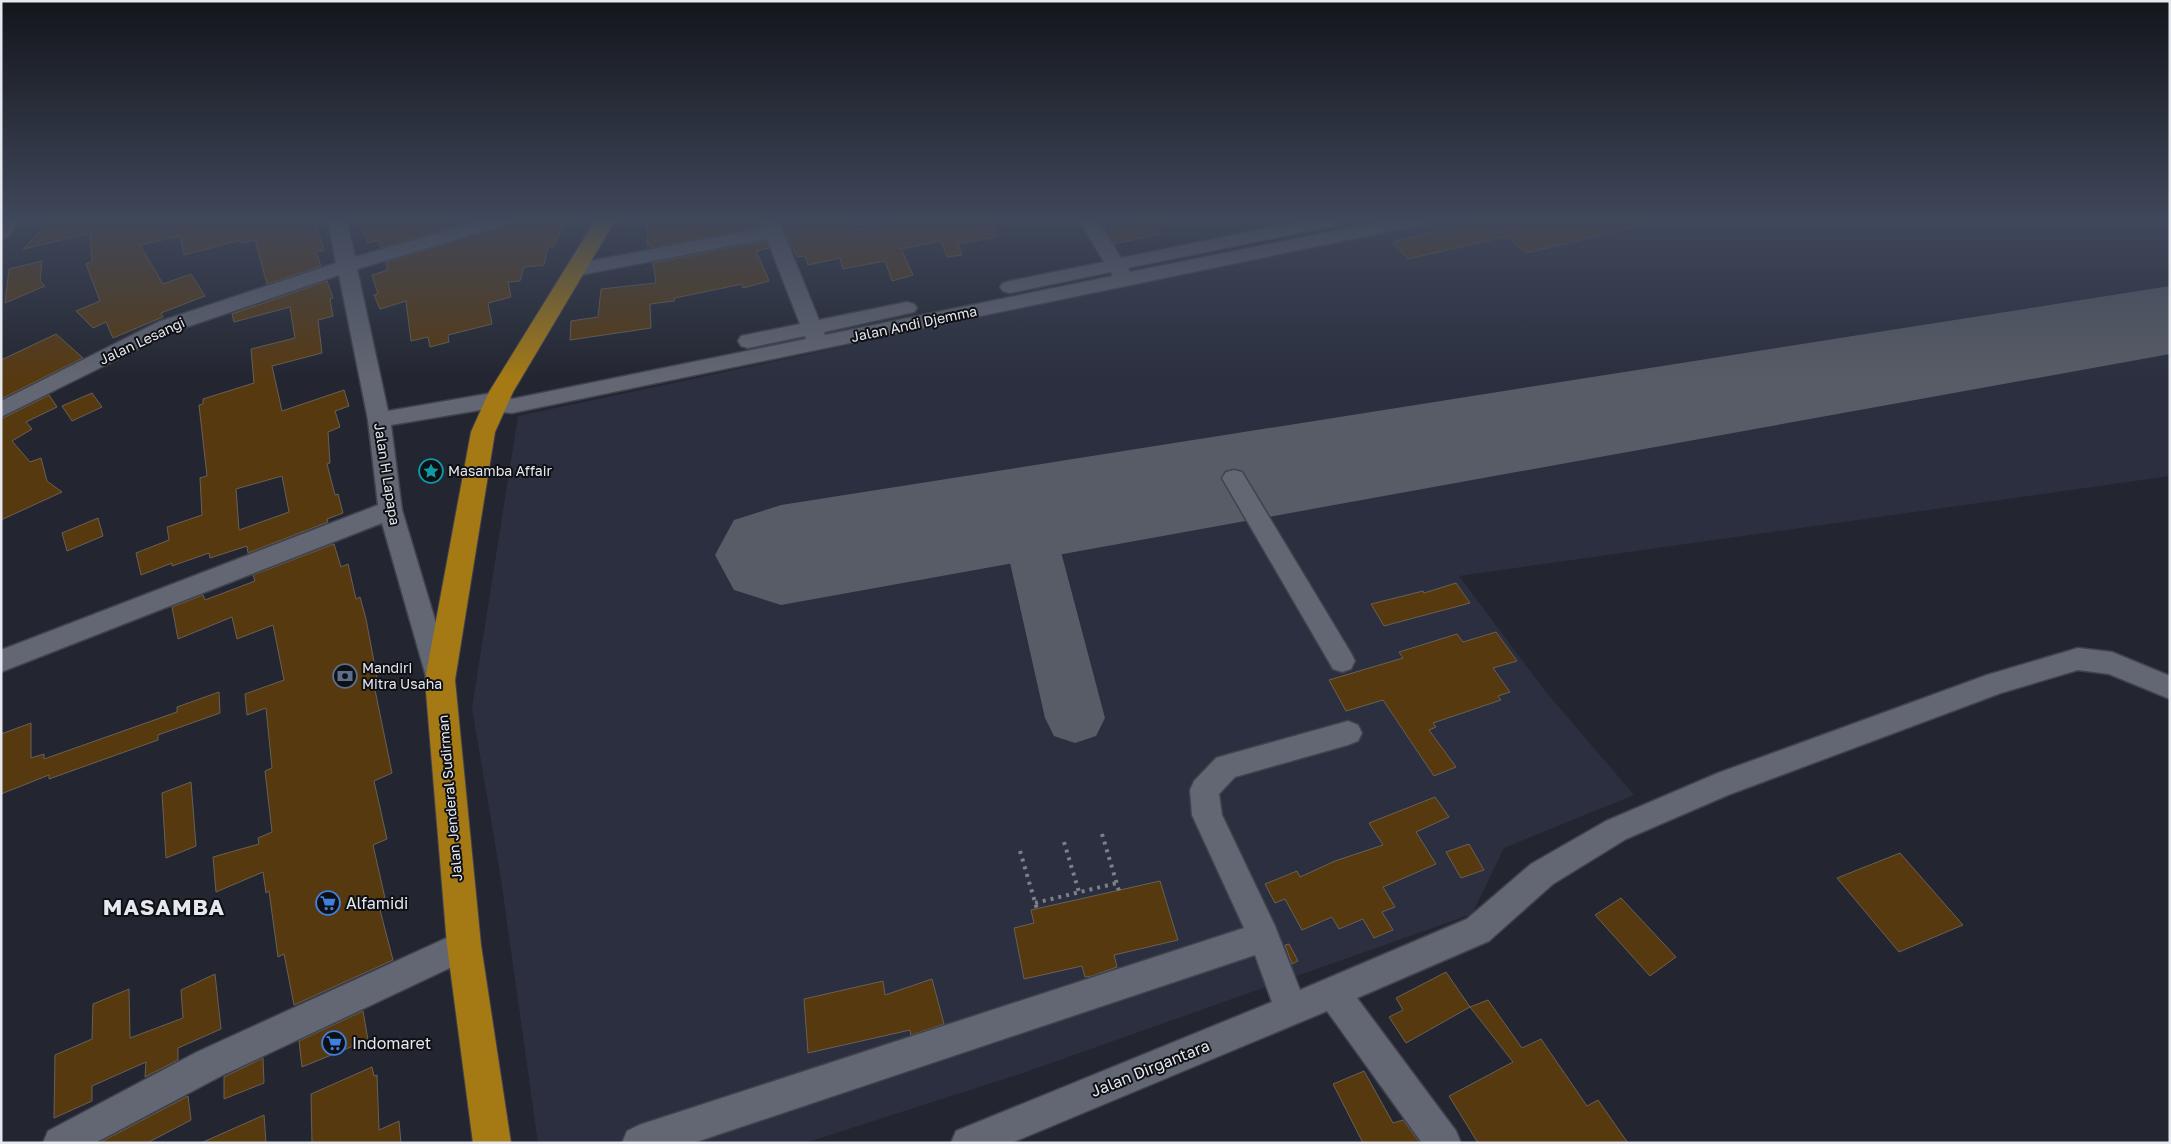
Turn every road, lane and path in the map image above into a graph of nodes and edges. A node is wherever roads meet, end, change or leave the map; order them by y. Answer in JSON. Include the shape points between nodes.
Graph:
{"nodes":[{"id":1,"x":327,"y":272,"type":"edge"},
{"id":2,"x":347,"y":272,"type":"edge"},
{"id":3,"x":574,"y":272,"type":"edge"},
{"id":4,"x":790,"y":272,"type":"edge"},
{"id":5,"x":1118,"y":272,"type":"edge"},
{"id":6,"x":815,"y":336,"type":"junction"},
{"id":7,"x":498,"y":399,"type":"junction"},
{"id":8,"x":1,"y":410,"type":"edge"},
{"id":9,"x":379,"y":420,"type":"junction"},
{"id":10,"x":1234,"y":478,"type":"dead end"},
{"id":11,"x":390,"y":510,"type":"junction"},
{"id":12,"x":1,"y":661,"type":"edge"},
{"id":13,"x":1342,"y":661,"type":"dead end"},
{"id":14,"x":440,"y":680,"type":"junction"},
{"id":15,"x":2170,"y":688,"type":"edge"},
{"id":16,"x":1348,"y":733,"type":"dead end"},
{"id":17,"x":1102,"y":834,"type":"dead end"},
{"id":18,"x":1064,"y":842,"type":"dead end"},
{"id":19,"x":1020,"y":852,"type":"dead end"},
{"id":20,"x":1117,"y":883,"type":"junction"},
{"id":21,"x":1119,"y":891,"type":"dead end"},
{"id":22,"x":1079,"y":892,"type":"junction"},
{"id":23,"x":1035,"y":903,"type":"junction"},
{"id":24,"x":1037,"y":909,"type":"dead end"},
{"id":25,"x":1264,"y":937,"type":"junction"},
{"id":26,"x":464,"y":945,"type":"junction"},
{"id":27,"x":1333,"y":992,"type":"junction"},
{"id":28,"x":1291,"y":1010,"type":"junction"},
{"id":29,"x":60,"y":1143,"type":"edge"},
{"id":30,"x":492,"y":1143,"type":"edge"},
{"id":31,"x":639,"y":1143,"type":"edge"},
{"id":32,"x":968,"y":1143,"type":"edge"},
{"id":33,"x":1444,"y":1143,"type":"edge"}],
"edges":[{"from":1,"to":8,"type":"street","name":"Jalan Lesangi","via":[[165,327]]},
{"from":2,"to":9,"type":"street","name":"Jalan H Lapapa"},
{"from":3,"to":7,"type":"highway","name":"Jalan Jenderal Sudirman"},
{"from":4,"to":6,"type":"street"},
{"from":5,"to":6,"type":"street","name":"Jalan Andi Djemma"},
{"from":6,"to":7,"type":"street","name":"Jalan Andi Djemma","via":[[512,406]]},
{"from":7,"to":9,"type":"street","name":"Jalan Andi Djemma"},
{"from":7,"to":14,"type":"highway","name":"Jalan Jenderal Sudirman","via":[[483,432]]},
{"from":9,"to":11,"type":"street","name":"Jalan H Lapapa"},
{"from":10,"to":13,"type":"street"},
{"from":11,"to":12,"type":"street"},
{"from":11,"to":14,"type":"street","name":"Jalan H Lapapa"},
{"from":14,"to":26,"type":"highway","name":"Jalan Jenderal Sudirman"},
{"from":15,"to":27,"type":"street","name":"Jalan Dirgantara","via":[[2112,663],[2078,659],[1997,683],[1718,786],[1616,830],[1542,874],[1478,930]]},
{"from":16,"to":25,"type":"street","via":[[1226,767],[1204,790],[1207,816]]},
{"from":17,"to":20,"type":"path"},
{"from":18,"to":22,"type":"path"},
{"from":19,"to":23,"type":"path"},
{"from":20,"to":21,"type":"path"},
{"from":20,"to":22,"type":"path"},
{"from":22,"to":23,"type":"path"},
{"from":23,"to":24,"type":"path"},
{"from":25,"to":28,"type":"street"},
{"from":25,"to":31,"type":"street"},
{"from":26,"to":29,"type":"street","via":[[239,1048]]},
{"from":26,"to":30,"type":"highway","name":"Jalan Jenderal Sudirman"},
{"from":27,"to":28,"type":"street","name":"Jalan Dirgantara"},
{"from":27,"to":33,"type":"street"},
{"from":28,"to":32,"type":"street","name":"Jalan Dirgantara"}]}
